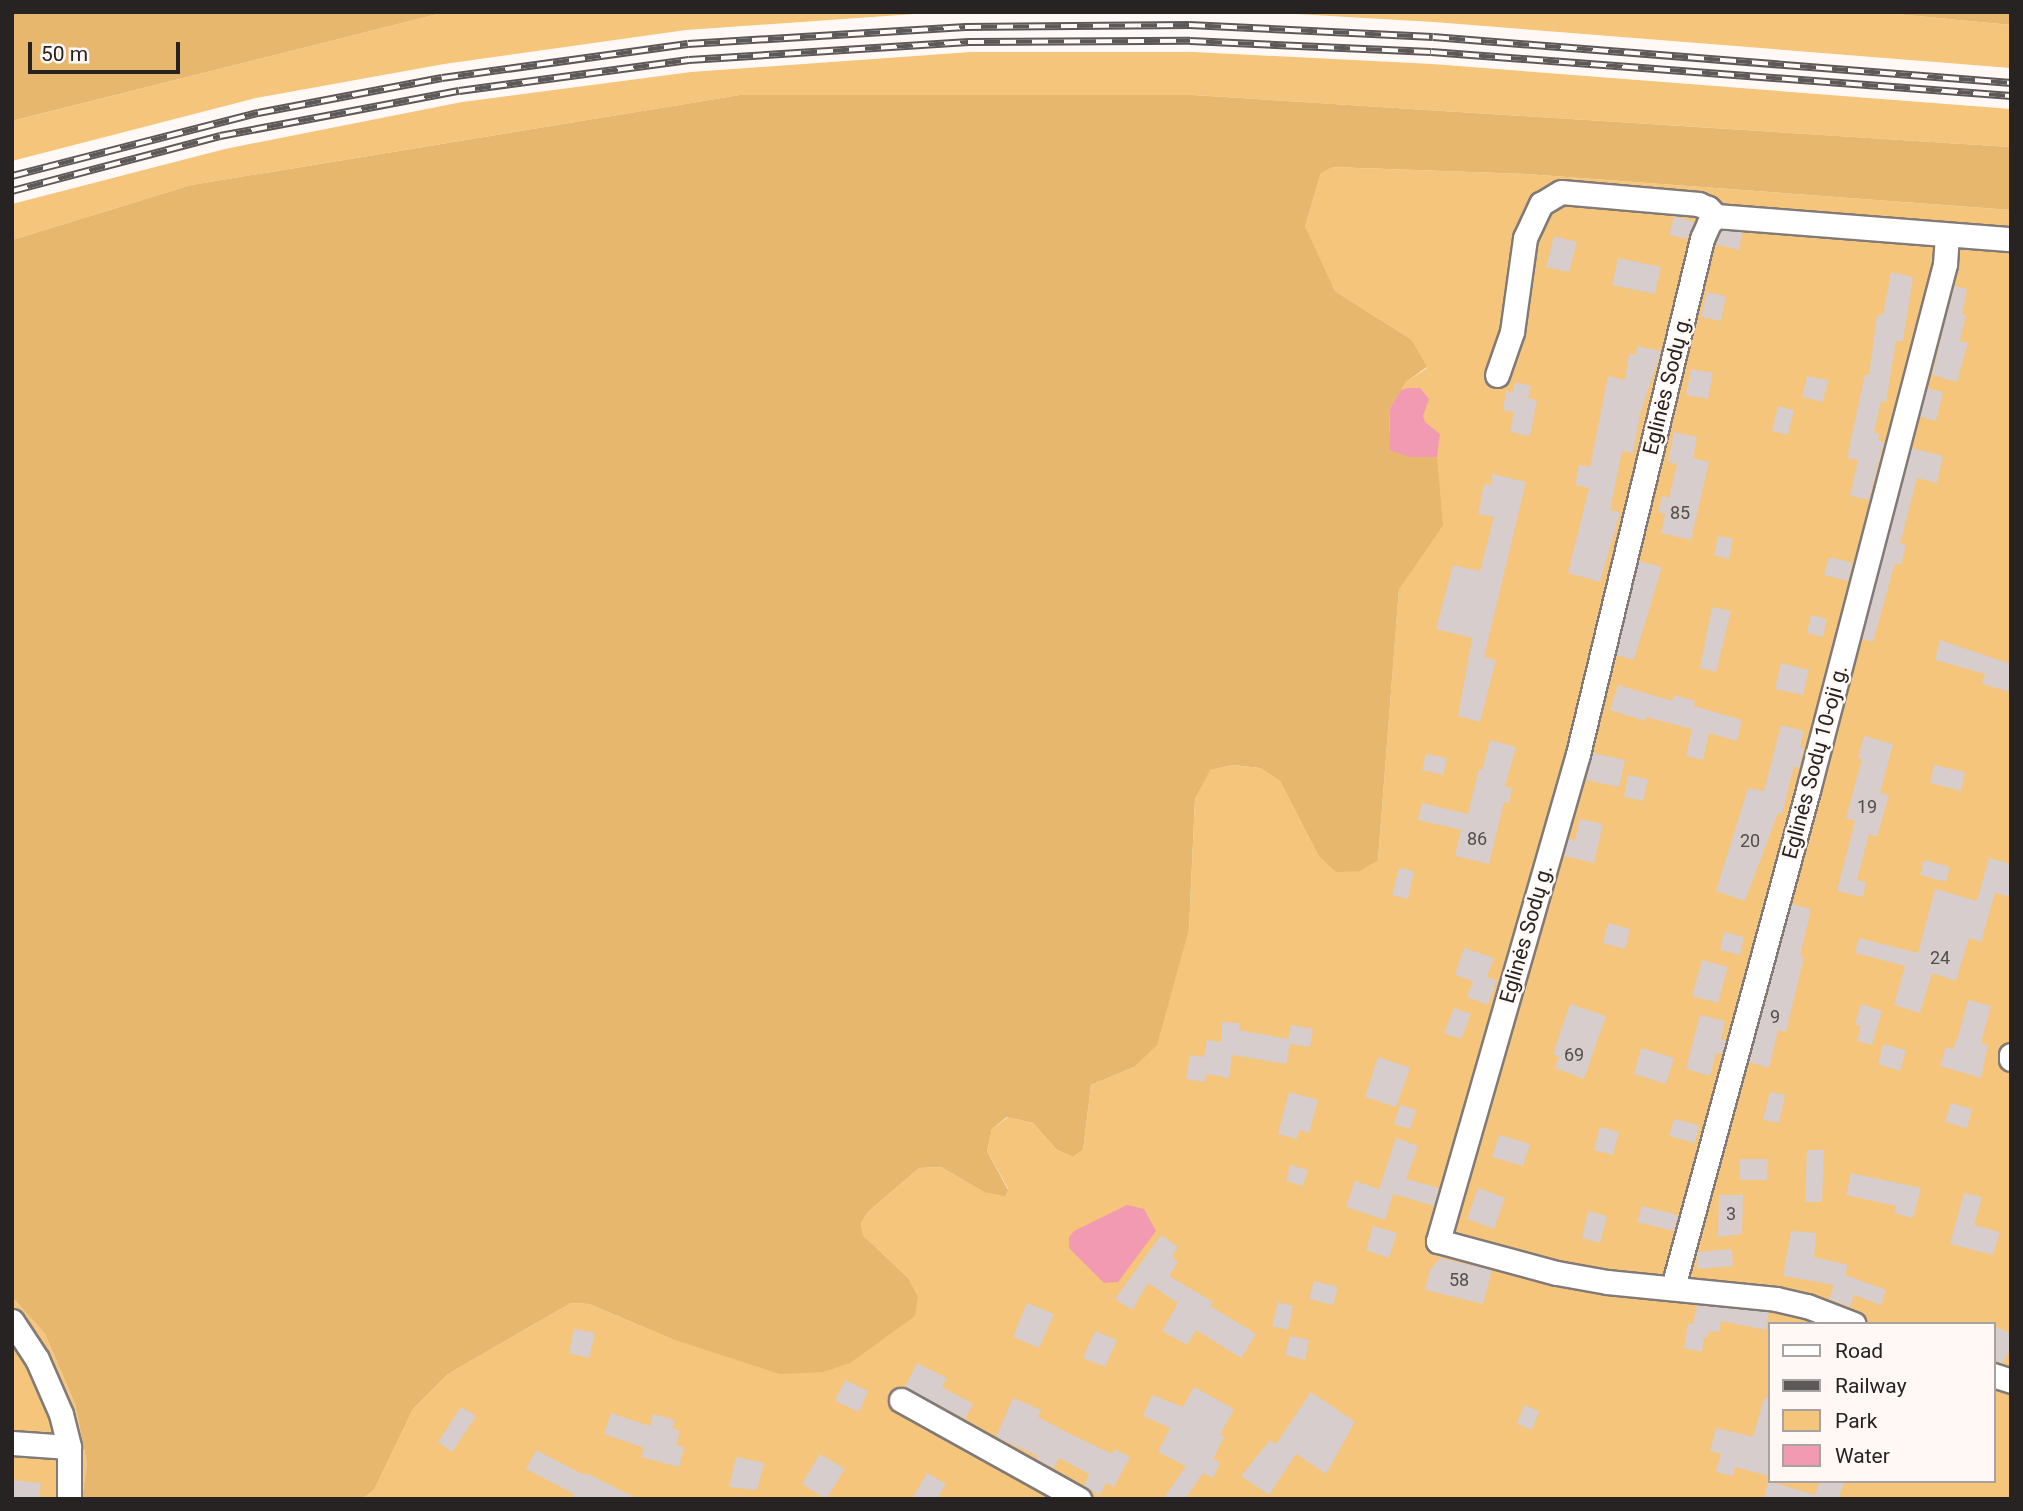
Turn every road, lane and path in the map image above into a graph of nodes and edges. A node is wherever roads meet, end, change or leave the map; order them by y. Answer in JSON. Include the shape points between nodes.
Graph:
{"nodes":[{"id":1,"x":1716,"y":216,"type":"junction"},
{"id":2,"x":1947,"y":235,"type":"junction"},
{"id":3,"x":2011,"y":239,"type":"edge"},
{"id":4,"x":1497,"y":375,"type":"dead end"},
{"id":5,"x":1673,"y":1287,"type":"junction"},
{"id":6,"x":12,"y":1321,"type":"edge"},
{"id":7,"x":1849,"y":1322,"type":"edge"},
{"id":8,"x":901,"y":1400,"type":"dead end"},
{"id":9,"x":12,"y":1443,"type":"edge"},
{"id":10,"x":69,"y":1447,"type":"junction"},
{"id":11,"x":69,"y":1499,"type":"edge"},
{"id":12,"x":1079,"y":1499,"type":"edge"}],
"edges":[{"from":1,"to":2,"type":"street"},
{"from":1,"to":4,"type":"street","via":[[1698,204],[1561,191],[1550,196],[1534,213],[1525,238],[1512,332]]},
{"from":1,"to":5,"type":"street","name":"Eglinės Sodų g.","via":[[1702,239],[1578,754],[1438,1241],[1557,1273]]},
{"from":2,"to":3,"type":"street"},
{"from":2,"to":5,"type":"street","name":"Eglinės Sodų 10-oji g.","via":[[1945,264],[1924,345]]},
{"from":5,"to":7,"type":"street","name":"Eglinės Sodų g.","via":[[1807,1306]]},
{"from":6,"to":10,"type":"street","via":[[37,1359],[57,1403]]},
{"from":8,"to":12,"type":"street"},
{"from":9,"to":10,"type":"street"},
{"from":10,"to":11,"type":"street"}]}
